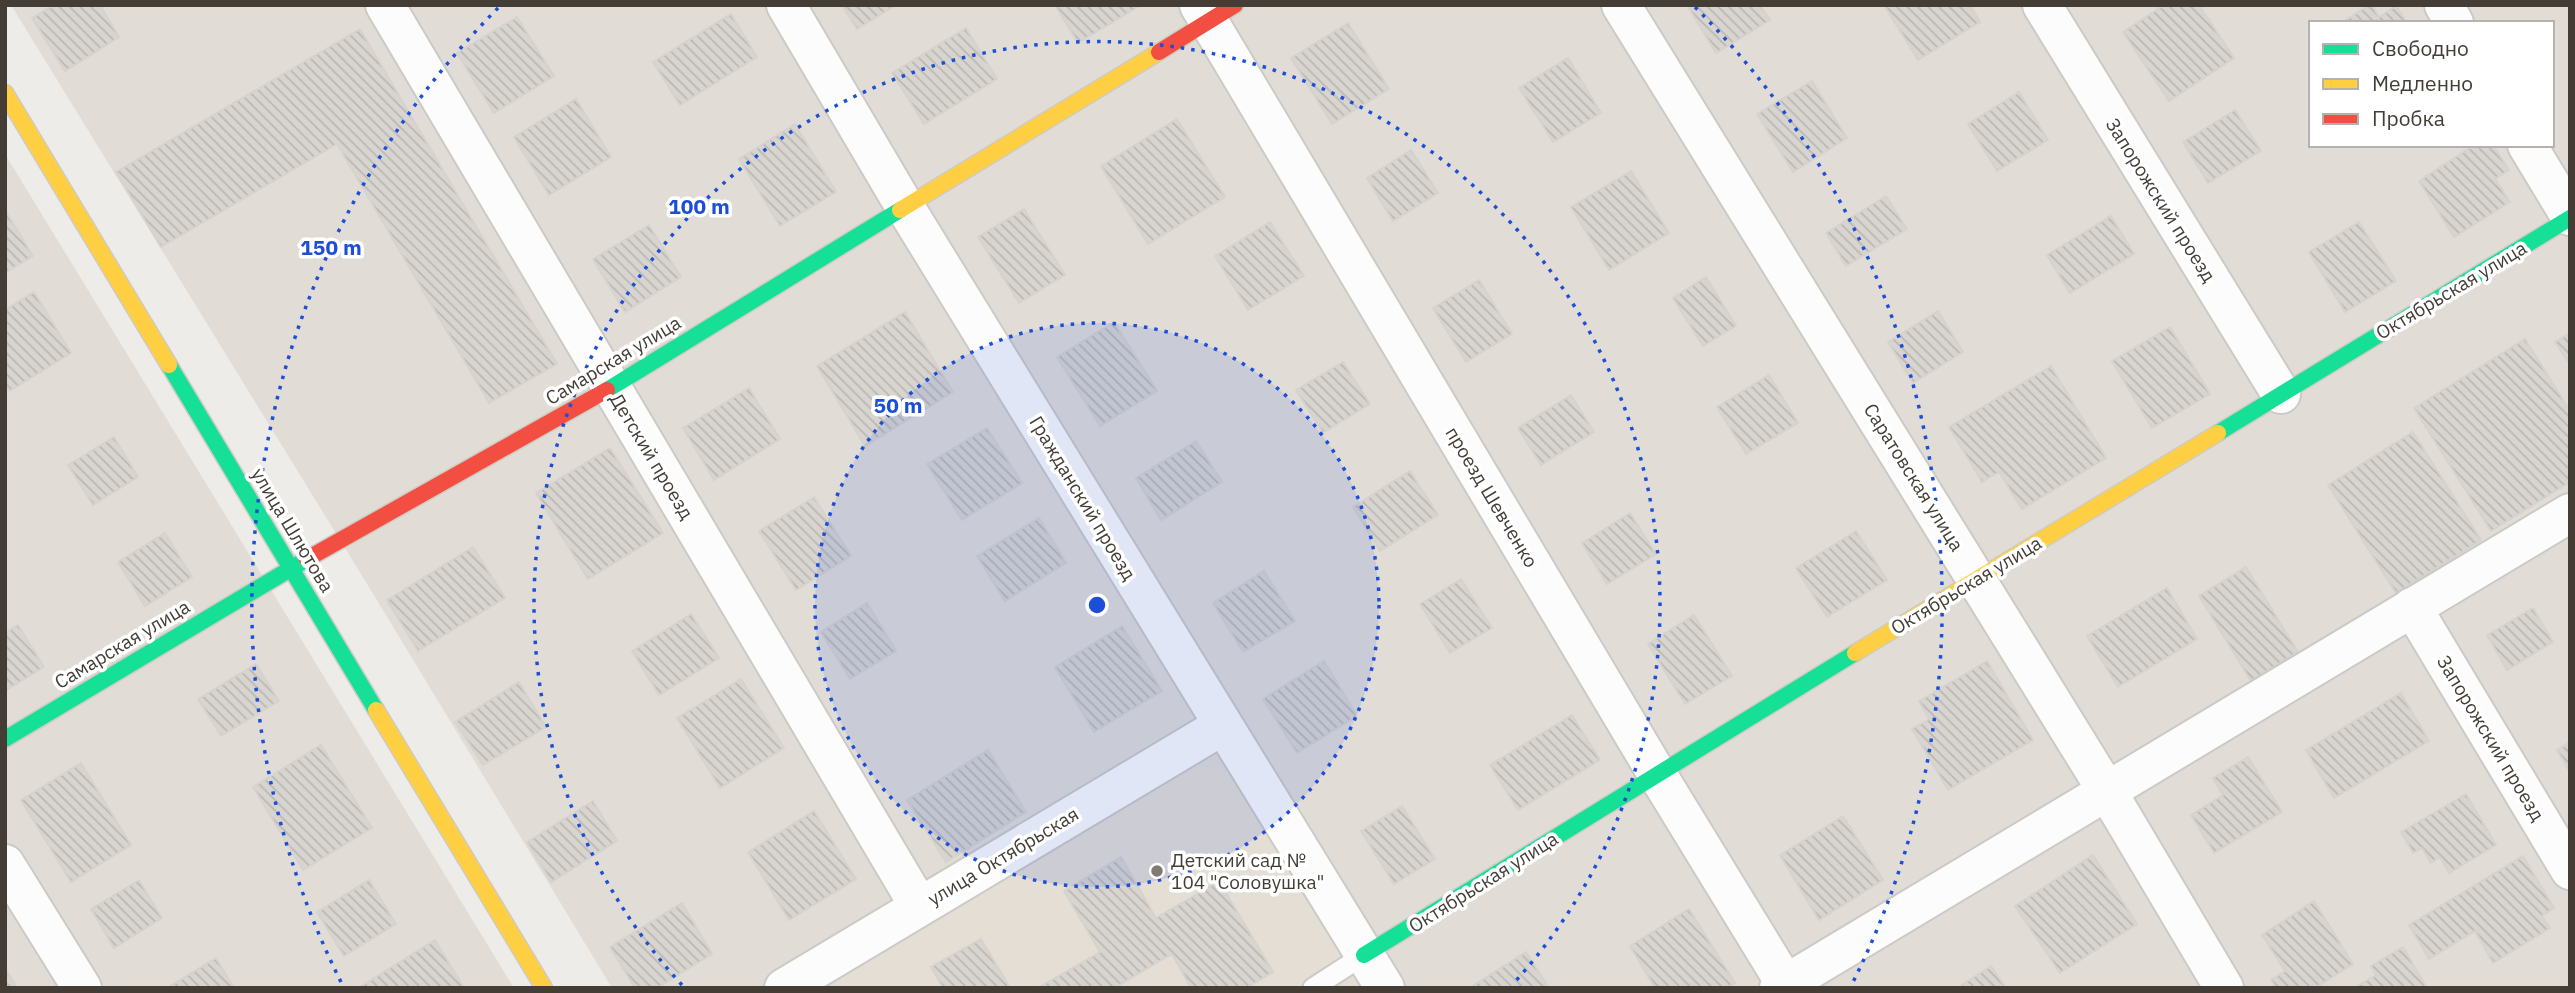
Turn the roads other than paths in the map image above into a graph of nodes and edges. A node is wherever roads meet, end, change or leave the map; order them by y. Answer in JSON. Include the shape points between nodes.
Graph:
{"nodes":[{"id":1,"x":385,"y":5,"type":"edge"},
{"id":2,"x":786,"y":5,"type":"edge"},
{"id":3,"x":1621,"y":5,"type":"edge"},
{"id":4,"x":2042,"y":5,"type":"edge"},
{"id":5,"x":2444,"y":5,"type":"edge"},
{"id":6,"x":1214,"y":11,"type":"edge"},
{"id":7,"x":2453,"y":21,"type":"edge"},
{"id":8,"x":5,"y":93,"type":"edge"},
{"id":9,"x":2528,"y":147,"type":"edge"},
{"id":10,"x":905,"y":208,"type":"junction"},
{"id":11,"x":2570,"y":217,"type":"edge"},
{"id":12,"x":612,"y":387,"type":"junction"},
{"id":13,"x":2281,"y":394,"type":"junction"},
{"id":14,"x":2570,"y":513,"type":"edge"},
{"id":15,"x":292,"y":568,"type":"junction"},
{"id":16,"x":1977,"y":579,"type":"junction"},
{"id":17,"x":2412,"y":607,"type":"junction"},
{"id":18,"x":1222,"y":726,"type":"junction"},
{"id":19,"x":5,"y":739,"type":"edge"},
{"id":20,"x":1657,"y":774,"type":"junction"},
{"id":21,"x":2107,"y":791,"type":"junction"},
{"id":22,"x":5,"y":864,"type":"edge"},
{"id":23,"x":2570,"y":870,"type":"edge"},
{"id":24,"x":919,"y":906,"type":"junction"},
{"id":25,"x":1364,"y":955,"type":"junction"},
{"id":26,"x":1784,"y":986,"type":"edge"},
{"id":27,"x":82,"y":988,"type":"edge"},
{"id":28,"x":544,"y":988,"type":"edge"},
{"id":29,"x":784,"y":988,"type":"edge"},
{"id":30,"x":1313,"y":988,"type":"edge"},
{"id":31,"x":1385,"y":988,"type":"edge"},
{"id":32,"x":2224,"y":988,"type":"edge"}],
"edges":[{"from":1,"to":12,"type":"street","name":"Детский проезд"},
{"from":2,"to":10,"type":"street","name":"Гражданский проезд"},
{"from":3,"to":16,"type":"street","name":"Саратовская улица"},
{"from":4,"to":13,"type":"street","name":"Запорожский проезд"},
{"from":5,"to":7,"type":"street"},
{"from":6,"to":10,"type":"street","name":"Самарская улица"},
{"from":6,"to":20,"type":"street","name":"проезд Шевченко"},
{"from":8,"to":15,"type":"street","name":"улица Шлютова"},
{"from":9,"to":11,"type":"street"},
{"from":10,"to":12,"type":"street","name":"Самарская улица"},
{"from":10,"to":18,"type":"street","name":"Гражданский проезд"},
{"from":11,"to":13,"type":"street","name":"Октябрьская улица"},
{"from":12,"to":15,"type":"street","name":"Самарская улица"},
{"from":12,"to":24,"type":"street","name":"Детский проезд"},
{"from":13,"to":16,"type":"street","name":"Октябрьская улица"},
{"from":14,"to":17,"type":"street"},
{"from":15,"to":19,"type":"street","name":"Самарская улица"},
{"from":15,"to":28,"type":"street","name":"улица Шлютова"},
{"from":16,"to":20,"type":"street","name":"Октябрьская улица"},
{"from":16,"to":21,"type":"street","name":"Саратовская улица"},
{"from":17,"to":21,"type":"street"},
{"from":17,"to":23,"type":"street","name":"Запорожский проезд"},
{"from":18,"to":24,"type":"street","name":"улица Октябрьская"},
{"from":18,"to":25,"type":"street","name":"Гражданский проезд"},
{"from":20,"to":25,"type":"street","name":"Октябрьская улица"},
{"from":20,"to":26,"type":"street","name":"проезд Шевченко"},
{"from":21,"to":26,"type":"street"},
{"from":21,"to":32,"type":"street","name":"Саратовская улица"},
{"from":22,"to":27,"type":"street"},
{"from":24,"to":29,"type":"street","name":"улица Октябрьская"},
{"from":25,"to":30,"type":"lane"},
{"from":25,"to":31,"type":"street","name":"Гражданский проезд"}]}
